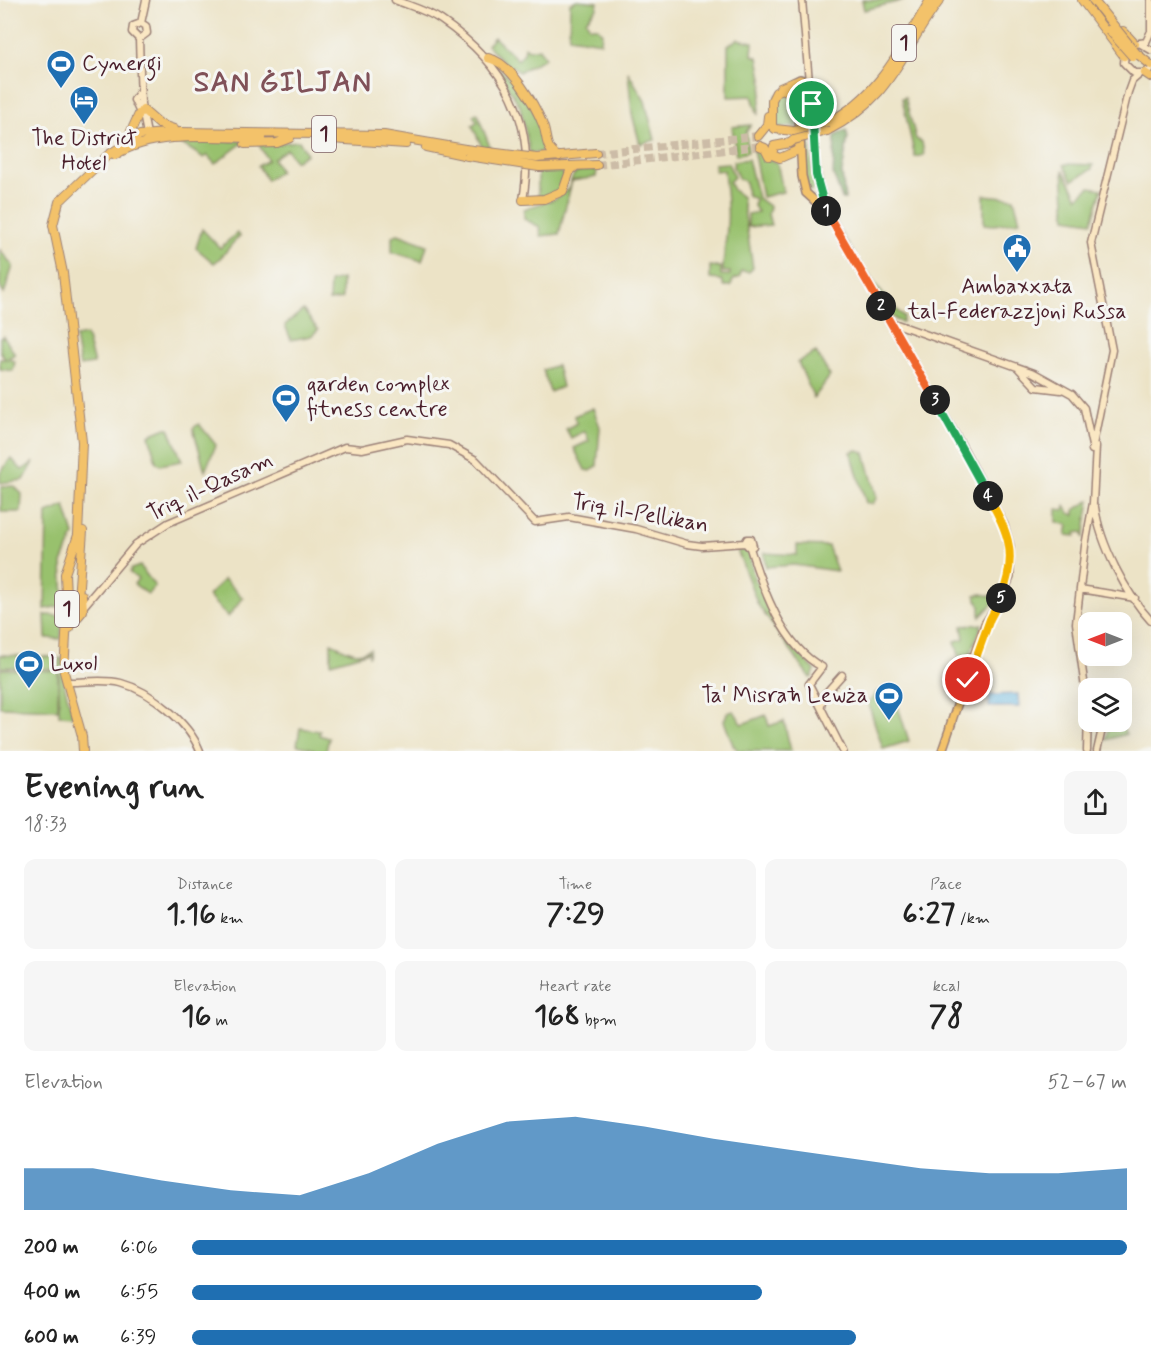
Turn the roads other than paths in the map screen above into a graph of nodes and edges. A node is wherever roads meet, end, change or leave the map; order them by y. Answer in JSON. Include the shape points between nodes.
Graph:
{"nodes":[{"id":1,"x":146,"y":0,"type":"edge"},
{"id":2,"x":395,"y":0,"type":"edge"},
{"id":3,"x":802,"y":0,"type":"edge"},
{"id":4,"x":930,"y":0,"type":"edge"},
{"id":5,"x":941,"y":0,"type":"edge"},
{"id":6,"x":1082,"y":0,"type":"edge"},
{"id":7,"x":1086,"y":0,"type":"edge"},
{"id":8,"x":1095,"y":0,"type":"edge"},
{"id":9,"x":1151,"y":0,"type":"edge"},
{"id":10,"x":1151,"y":8,"type":"edge"},
{"id":11,"x":1150,"y":14,"type":"edge"},
{"id":12,"x":141,"y":23,"type":"junction"},
{"id":13,"x":138,"y":39,"type":"junction"},
{"id":14,"x":1137,"y":44,"type":"junction"},
{"id":15,"x":1151,"y":50,"type":"edge"},
{"id":16,"x":1124,"y":56,"type":"junction"},
{"id":17,"x":488,"y":58,"type":"junction"},
{"id":18,"x":807,"y":68,"type":"junction"},
{"id":19,"x":1128,"y":70,"type":"junction"},
{"id":20,"x":1148,"y":71,"type":"edge"},
{"id":21,"x":797,"y":81,"type":"junction"},
{"id":22,"x":809,"y":82,"type":"junction"},
{"id":23,"x":1128,"y":92,"type":"junction"},
{"id":24,"x":798,"y":98,"type":"junction"},
{"id":25,"x":140,"y":103,"type":"junction"},
{"id":26,"x":827,"y":126,"type":"junction"},
{"id":27,"x":794,"y":131,"type":"junction"},
{"id":28,"x":147,"y":134,"type":"junction"},
{"id":29,"x":181,"y":135,"type":"junction"},
{"id":30,"x":290,"y":138,"type":"junction"},
{"id":31,"x":126,"y":141,"type":"junction"},
{"id":32,"x":797,"y":143,"type":"junction"},
{"id":33,"x":140,"y":144,"type":"junction"},
{"id":34,"x":245,"y":144,"type":"dead end"},
{"id":35,"x":546,"y":144,"type":"junction"},
{"id":36,"x":467,"y":152,"type":"junction"},
{"id":37,"x":596,"y":153,"type":"tunnel mouth"},
{"id":38,"x":559,"y":157,"type":"junction"},
{"id":39,"x":537,"y":158,"type":"junction"},
{"id":40,"x":801,"y":159,"type":"junction"},
{"id":41,"x":597,"y":165,"type":"tunnel mouth"},
{"id":42,"x":575,"y":167,"type":"junction"},
{"id":43,"x":560,"y":168,"type":"junction"},
{"id":44,"x":567,"y":181,"type":"junction"},
{"id":45,"x":818,"y":185,"type":"junction"},
{"id":46,"x":808,"y":194,"type":"junction"},
{"id":47,"x":523,"y":200,"type":"joint"},
{"id":48,"x":826,"y":211,"type":"junction"},
{"id":49,"x":63,"y":273,"type":"junction"},
{"id":50,"x":66,"y":303,"type":"junction"},
{"id":51,"x":890,"y":322,"type":"junction"},
{"id":52,"x":1031,"y":375,"type":"junction"},
{"id":53,"x":1046,"y":380,"type":"junction"},
{"id":54,"x":1044,"y":389,"type":"junction"},
{"id":55,"x":1061,"y":390,"type":"junction"},
{"id":56,"x":1089,"y":428,"type":"junction"},
{"id":57,"x":1099,"y":428,"type":"junction"},
{"id":58,"x":345,"y":447,"type":"joint"},
{"id":59,"x":1092,"y":450,"type":"junction"},
{"id":60,"x":1095,"y":475,"type":"junction"},
{"id":61,"x":1094,"y":503,"type":"junction"},
{"id":62,"x":80,"y":560,"type":"junction"},
{"id":63,"x":67,"y":564,"type":"junction"},
{"id":64,"x":81,"y":587,"type":"junction"},
{"id":65,"x":1080,"y":589,"type":"junction"},
{"id":66,"x":1135,"y":598,"type":"junction"},
{"id":67,"x":82,"y":607,"type":"junction"},
{"id":68,"x":990,"y":619,"type":"junction"},
{"id":69,"x":1151,"y":621,"type":"edge"},
{"id":70,"x":69,"y":625,"type":"junction"},
{"id":71,"x":972,"y":657,"type":"junction"},
{"id":72,"x":969,"y":668,"type":"junction"},
{"id":73,"x":842,"y":675,"type":"dead end"},
{"id":74,"x":1084,"y":678,"type":"edge"},
{"id":75,"x":70,"y":682,"type":"junction"},
{"id":76,"x":824,"y":695,"type":"junction"},
{"id":77,"x":816,"y":696,"type":"junction"},
{"id":78,"x":821,"y":705,"type":"junction"},
{"id":79,"x":950,"y":726,"type":"junction"},
{"id":80,"x":1088,"y":732,"type":"edge"},
{"id":81,"x":1088,"y":732,"type":"edge"},
{"id":82,"x":1101,"y":732,"type":"edge"},
{"id":83,"x":1098,"y":749,"type":"edge"},
{"id":84,"x":85,"y":751,"type":"edge"},
{"id":85,"x":200,"y":751,"type":"edge"},
{"id":86,"x":843,"y":751,"type":"edge"},
{"id":87,"x":942,"y":751,"type":"edge"},
{"id":88,"x":1087,"y":751,"type":"edge"}],
"edges":[{"from":1,"to":12,"type":"main road"},
{"from":2,"to":17,"type":"main road","via":[[441,20]]},
{"from":3,"to":18,"type":"main road"},
{"from":4,"to":26,"type":"highway","number":"1","via":[[877,85]]},
{"from":5,"to":26,"type":"highway","number":"1","via":[[894,74],[872,100],[861,111]]},
{"from":6,"to":16,"type":"highway"},
{"from":7,"to":20,"type":"highway","bridge":true},
{"from":8,"to":14,"type":"highway"},
{"from":8,"to":20,"type":"highway","bridge":true},
{"from":9,"to":11,"type":"main road"},
{"from":10,"to":11,"type":"main road"},
{"from":11,"to":14,"type":"main road","via":[[1150,36],[1146,42]]},
{"from":12,"to":13,"type":"main road","via":[[147,31]]},
{"from":12,"to":13,"type":"main road","via":[[132,30]]},
{"from":13,"to":25,"type":"main road"},
{"from":14,"to":15,"type":"main road"},
{"from":14,"to":16,"type":"main road","via":[[1126,50]]},
{"from":16,"to":19,"type":"main road"},
{"from":17,"to":35,"type":"highway","via":[[499,63],[524,88],[544,128]]},
{"from":17,"to":47,"type":"main road","via":[[516,106],[526,151]]},
{"from":18,"to":21,"type":"main road"},
{"from":18,"to":22,"type":"main road"},
{"from":19,"to":20,"type":"main road"},
{"from":19,"to":23,"type":"main road"},
{"from":20,"to":23,"type":"main road","via":[[1132,81]]},
{"from":21,"to":22,"type":"main road"},
{"from":21,"to":24,"type":"main road"},
{"from":21,"to":27,"type":"highway","via":[[773,93],[767,125],[758,136]]},
{"from":22,"to":45,"type":"main road"},
{"from":23,"to":57,"type":"main road","via":[[1091,243],[1112,350]]},
{"from":24,"to":27,"type":"highway","via":[[780,90],[771,104],[772,126]]},
{"from":24,"to":32,"type":"main road"},
{"from":25,"to":28,"type":"main road"},
{"from":25,"to":29,"type":"highway","via":[[159,124]]},
{"from":25,"to":31,"type":"highway"},
{"from":26,"to":27,"type":"highway","bridge":true},
{"from":26,"to":32,"type":"highway","number":"1","bridge":true},
{"from":28,"to":29,"type":"highway"},
{"from":28,"to":31,"type":"highway"},
{"from":28,"to":33,"type":"highway"},
{"from":29,"to":30,"type":"highway","number":"1"},
{"from":29,"to":33,"type":"highway","number":"1"},
{"from":29,"to":36,"type":"highway","number":"1","via":[[384,135]]},
{"from":30,"to":34,"type":"highway","via":[[277,143]]},
{"from":30,"to":36,"type":"highway","number":"1","via":[[412,144]]},
{"from":31,"to":49,"type":"highway","via":[[56,207],[53,225]]},
{"from":32,"to":40,"type":"main road"},
{"from":32,"to":40,"type":"highway","via":[[760,146],[774,160],[792,156]]},
{"from":33,"to":49,"type":"highway","number":"1","via":[[105,162],[64,201],[58,222]]},
{"from":35,"to":38,"type":"highway"},
{"from":35,"to":39,"type":"highway","via":[[544,153]]},
{"from":36,"to":39,"type":"highway","number":"1","bridge":true},
{"from":36,"to":43,"type":"highway","number":"1","bridge":true},
{"from":37,"to":38,"type":"highway","number":"1"},
{"from":38,"to":39,"type":"highway","number":"1"},
{"from":40,"to":46,"type":"main road"},
{"from":41,"to":42,"type":"highway","number":"1"},
{"from":42,"to":43,"type":"highway","number":"1"},
{"from":42,"to":44,"type":"highway"},
{"from":43,"to":44,"type":"highway"},
{"from":44,"to":47,"type":"highway","via":[[563,191],[552,196]]},
{"from":45,"to":46,"type":"main road","via":[[817,191]]},
{"from":45,"to":48,"type":"main road"},
{"from":46,"to":48,"type":"main road"},
{"from":48,"to":51,"type":"main road"},
{"from":49,"to":50,"type":"highway","number":"1"},
{"from":50,"to":62,"type":"highway","number":"1","via":[[87,452]]},
{"from":50,"to":63,"type":"highway","number":"1","via":[[82,442],[78,535]]},
{"from":51,"to":52,"type":"main road"},
{"from":51,"to":68,"type":"main road","via":[[1004,525],[1010,546],[1010,577]]},
{"from":52,"to":53,"type":"main road"},
{"from":52,"to":54,"type":"main road","via":[[1036,387]]},
{"from":53,"to":54,"type":"main road"},
{"from":53,"to":55,"type":"main road"},
{"from":54,"to":55,"type":"main road"},
{"from":55,"to":56,"type":"main road","via":[[1078,399]]},
{"from":56,"to":57,"type":"main road"},
{"from":56,"to":59,"type":"main road"},
{"from":57,"to":59,"type":"main road"},
{"from":57,"to":60,"type":"main road"},
{"from":58,"to":67,"type":"main road","name":"Triq il-Qasam","via":[[168,523],[136,544]]},
{"from":58,"to":77,"type":"main road","name":"Triq il-Pellikan","via":[[362,449],[407,439],[449,445],[476,460],[535,522],[569,516],[687,544],[747,546],[768,598],[793,643],[810,661],[822,667],[809,684]]},
{"from":59,"to":60,"type":"main road"},
{"from":60,"to":61,"type":"main road"},
{"from":61,"to":65,"type":"main road"},
{"from":61,"to":66,"type":"main road","via":[[1098,529],[1110,558]]},
{"from":62,"to":63,"type":"highway","number":"1","via":[[78,570],[72,573]]},
{"from":62,"to":64,"type":"highway"},
{"from":63,"to":70,"type":"highway","number":"1"},
{"from":64,"to":67,"type":"highway"},
{"from":64,"to":70,"type":"highway","number":"1"},
{"from":65,"to":66,"type":"main road"},
{"from":65,"to":74,"type":"main road","via":[[1076,623]]},
{"from":66,"to":69,"type":"main road"},
{"from":67,"to":70,"type":"highway","via":[[81,615]]},
{"from":68,"to":71,"type":"main road"},
{"from":68,"to":79,"type":"main road"},
{"from":70,"to":75,"type":"highway","number":"1"},
{"from":70,"to":84,"type":"highway","number":"1","via":[[64,672]]},
{"from":71,"to":72,"type":"main road"},
{"from":71,"to":72,"type":"main road","via":[[958,662]]},
{"from":72,"to":79,"type":"main road"},
{"from":73,"to":76,"type":"main road"},
{"from":75,"to":84,"type":"highway","number":"1","via":[[86,733]]},
{"from":75,"to":85,"type":"main road","via":[[122,683],[160,703],[194,736]]},
{"from":76,"to":77,"type":"main road"},
{"from":76,"to":78,"type":"main road"},
{"from":77,"to":78,"type":"main road"},
{"from":78,"to":86,"type":"main road"},
{"from":79,"to":87,"type":"main road"},
{"from":80,"to":88,"type":"main road"},
{"from":81,"to":88,"type":"main road"},
{"from":82,"to":83,"type":"main road"}]}
